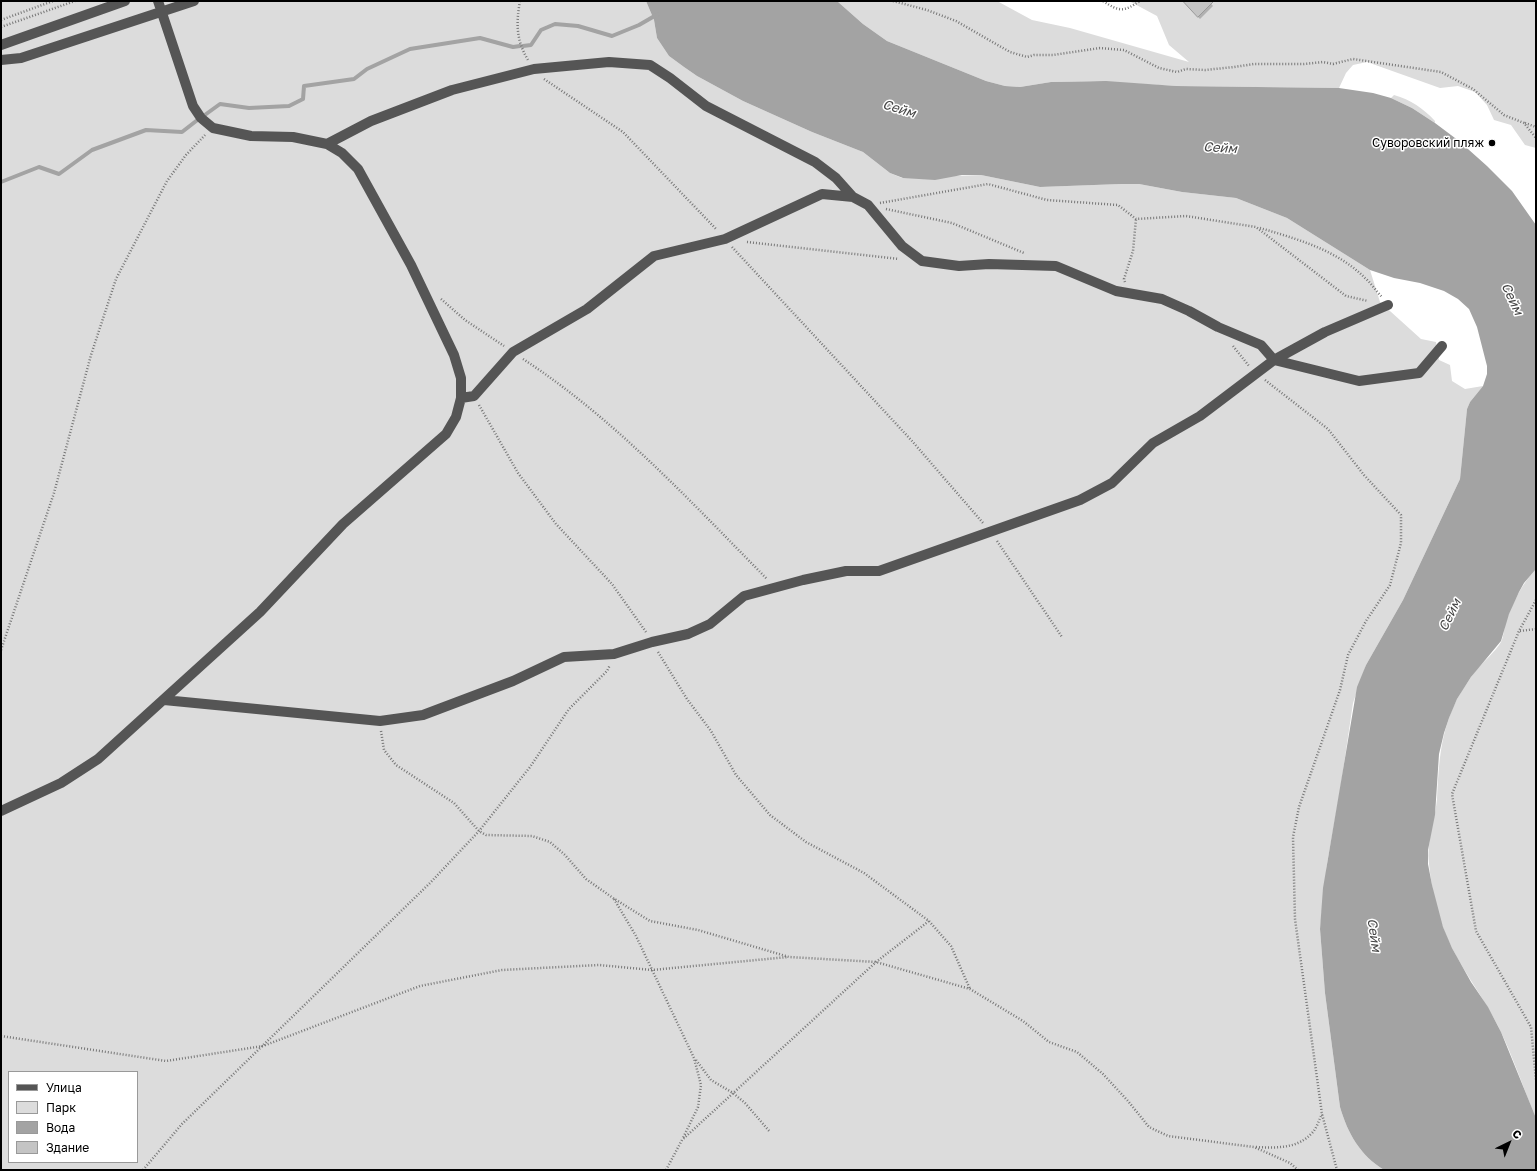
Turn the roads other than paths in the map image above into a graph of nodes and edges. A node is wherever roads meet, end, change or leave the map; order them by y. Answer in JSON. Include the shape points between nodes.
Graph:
{"nodes":[{"id":1,"x":125,"y":1,"type":"edge"},
{"id":2,"x":158,"y":1,"type":"edge"},
{"id":3,"x":194,"y":1,"type":"edge"},
{"id":4,"x":161,"y":12,"type":"junction"},
{"id":5,"x":1,"y":45,"type":"edge"},
{"id":6,"x":1,"y":60,"type":"edge"},
{"id":7,"x":327,"y":144,"type":"junction"},
{"id":8,"x":853,"y":197,"type":"junction"},
{"id":9,"x":1388,"y":305,"type":"road end"},
{"id":10,"x":1442,"y":346,"type":"dead end"},
{"id":11,"x":1274,"y":360,"type":"junction"},
{"id":12,"x":461,"y":398,"type":"junction"},
{"id":13,"x":164,"y":700,"type":"junction"},
{"id":14,"x":1,"y":811,"type":"edge"}],
"edges":[{"from":1,"to":5,"type":"street"},
{"from":2,"to":4,"type":"street"},
{"from":3,"to":4,"type":"street"},
{"from":4,"to":6,"type":"street","via":[[21,58]]},
{"from":4,"to":7,"type":"street","via":[[193,106],[201,118],[213,128],[251,136],[293,137]]},
{"from":7,"to":8,"type":"street","via":[[371,121],[452,90],[534,68],[609,62],[650,65],[706,106],[815,162],[836,178]]},
{"from":7,"to":12,"type":"street","via":[[342,153],[358,169],[411,265],[454,355],[461,378]]},
{"from":8,"to":11,"type":"street","via":[[868,205],[902,246],[922,261],[959,266],[1056,266],[1116,291],[1162,299],[1218,328],[1260,345]]},
{"from":8,"to":12,"type":"street","via":[[822,194],[725,239],[654,256],[587,309],[513,352],[474,396]]},
{"from":9,"to":11,"type":"street","via":[[1325,332]]},
{"from":10,"to":11,"type":"street","via":[[1419,373],[1359,381]]},
{"from":11,"to":13,"type":"street","via":[[1200,416],[1153,443],[1112,483],[1080,500],[879,571],[846,571],[744,596],[710,624],[688,634],[614,654],[564,657],[513,681],[423,715],[379,721]]},
{"from":12,"to":13,"type":"street","via":[[456,417],[446,434],[343,524],[260,612]]},
{"from":13,"to":14,"type":"street","via":[[98,759],[61,783]]}]}
